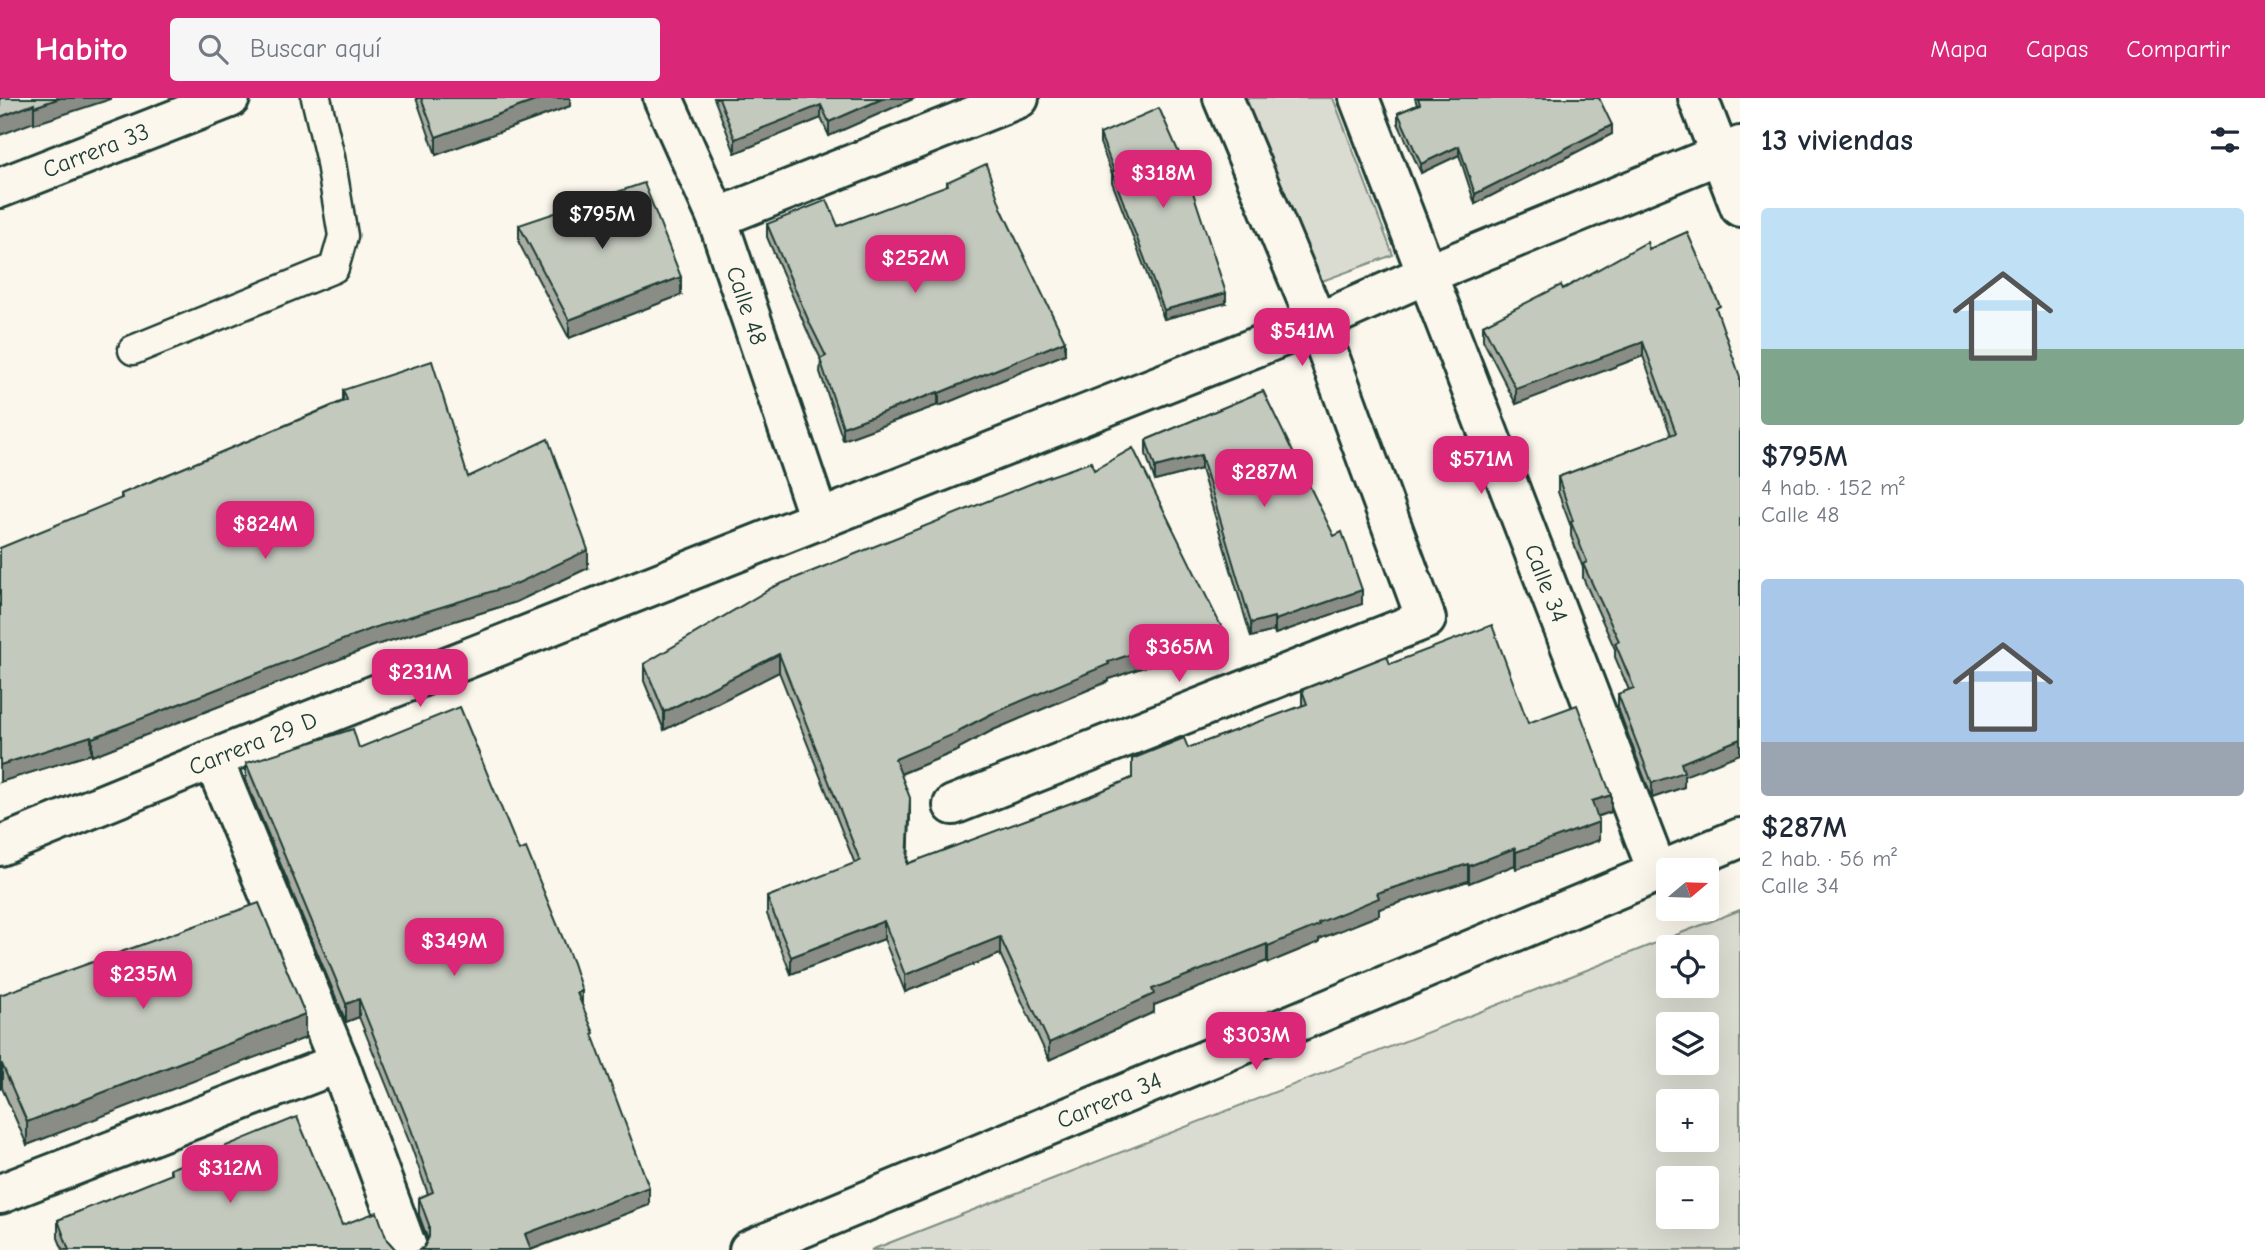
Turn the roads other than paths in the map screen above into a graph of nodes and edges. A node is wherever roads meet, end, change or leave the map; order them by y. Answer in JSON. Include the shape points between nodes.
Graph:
{"nodes":[{"id":1,"x":230,"y":98,"type":"edge"},
{"id":2,"x":316,"y":98,"type":"edge"},
{"id":3,"x":663,"y":98,"type":"edge"},
{"id":4,"x":1019,"y":98,"type":"edge"},
{"id":5,"x":1223,"y":98,"type":"edge"},
{"id":6,"x":1359,"y":98,"type":"edge"},
{"id":7,"x":1698,"y":98,"type":"edge"},
{"id":8,"x":1730,"y":150,"type":"edge"},
{"id":9,"x":0,"y":188,"type":"edge"},
{"id":10,"x":1740,"y":207,"type":"edge"},
{"id":11,"x":717,"y":218,"type":"junction"},
{"id":12,"x":1427,"y":274,"type":"junction"},
{"id":13,"x":1317,"y":323,"type":"junction"},
{"id":14,"x":133,"y":349,"type":"dead end"},
{"id":15,"x":819,"y":519,"type":"junction"},
{"id":16,"x":213,"y":759,"type":"junction"},
{"id":17,"x":953,"y":805,"type":"dead end"},
{"id":18,"x":1740,"y":838,"type":"edge"},
{"id":19,"x":0,"y":846,"type":"edge"},
{"id":20,"x":1693,"y":858,"type":"edge"},
{"id":21,"x":1656,"y":868,"type":"edge"},
{"id":22,"x":1656,"y":874,"type":"edge"},
{"id":23,"x":339,"y":1063,"type":"junction"},
{"id":24,"x":0,"y":1194,"type":"edge"},
{"id":25,"x":408,"y":1250,"type":"edge"},
{"id":26,"x":749,"y":1250,"type":"edge"}],
"edges":[{"from":1,"to":9,"type":"street","name":"Carrera 33"},
{"from":2,"to":14,"type":"lane","via":[[343,236],[334,268]]},
{"from":3,"to":11,"type":"street","name":"Calle 48"},
{"from":4,"to":11,"type":"street"},
{"from":5,"to":13,"type":"street"},
{"from":6,"to":12,"type":"street","name":"Calle 34"},
{"from":7,"to":8,"type":"street"},
{"from":8,"to":10,"type":"street"},
{"from":8,"to":12,"type":"street","name":"Carrera 29 D"},
{"from":11,"to":15,"type":"street","name":"Calle 48"},
{"from":12,"to":13,"type":"street","name":"Carrera 29 D"},
{"from":12,"to":21,"type":"street","name":"Calle 34"},
{"from":13,"to":15,"type":"street","name":"Carrera 29 D"},
{"from":13,"to":17,"type":"street","via":[[1426,619]]},
{"from":15,"to":16,"type":"street","name":"Carrera 29 D"},
{"from":16,"to":19,"type":"street","name":"Carrera 29 D"},
{"from":16,"to":23,"type":"street"},
{"from":18,"to":20,"type":"street","name":"Carrera 34"},
{"from":22,"to":26,"type":"street","name":"Carrera 34"},
{"from":23,"to":24,"type":"street"},
{"from":23,"to":25,"type":"street"}]}
